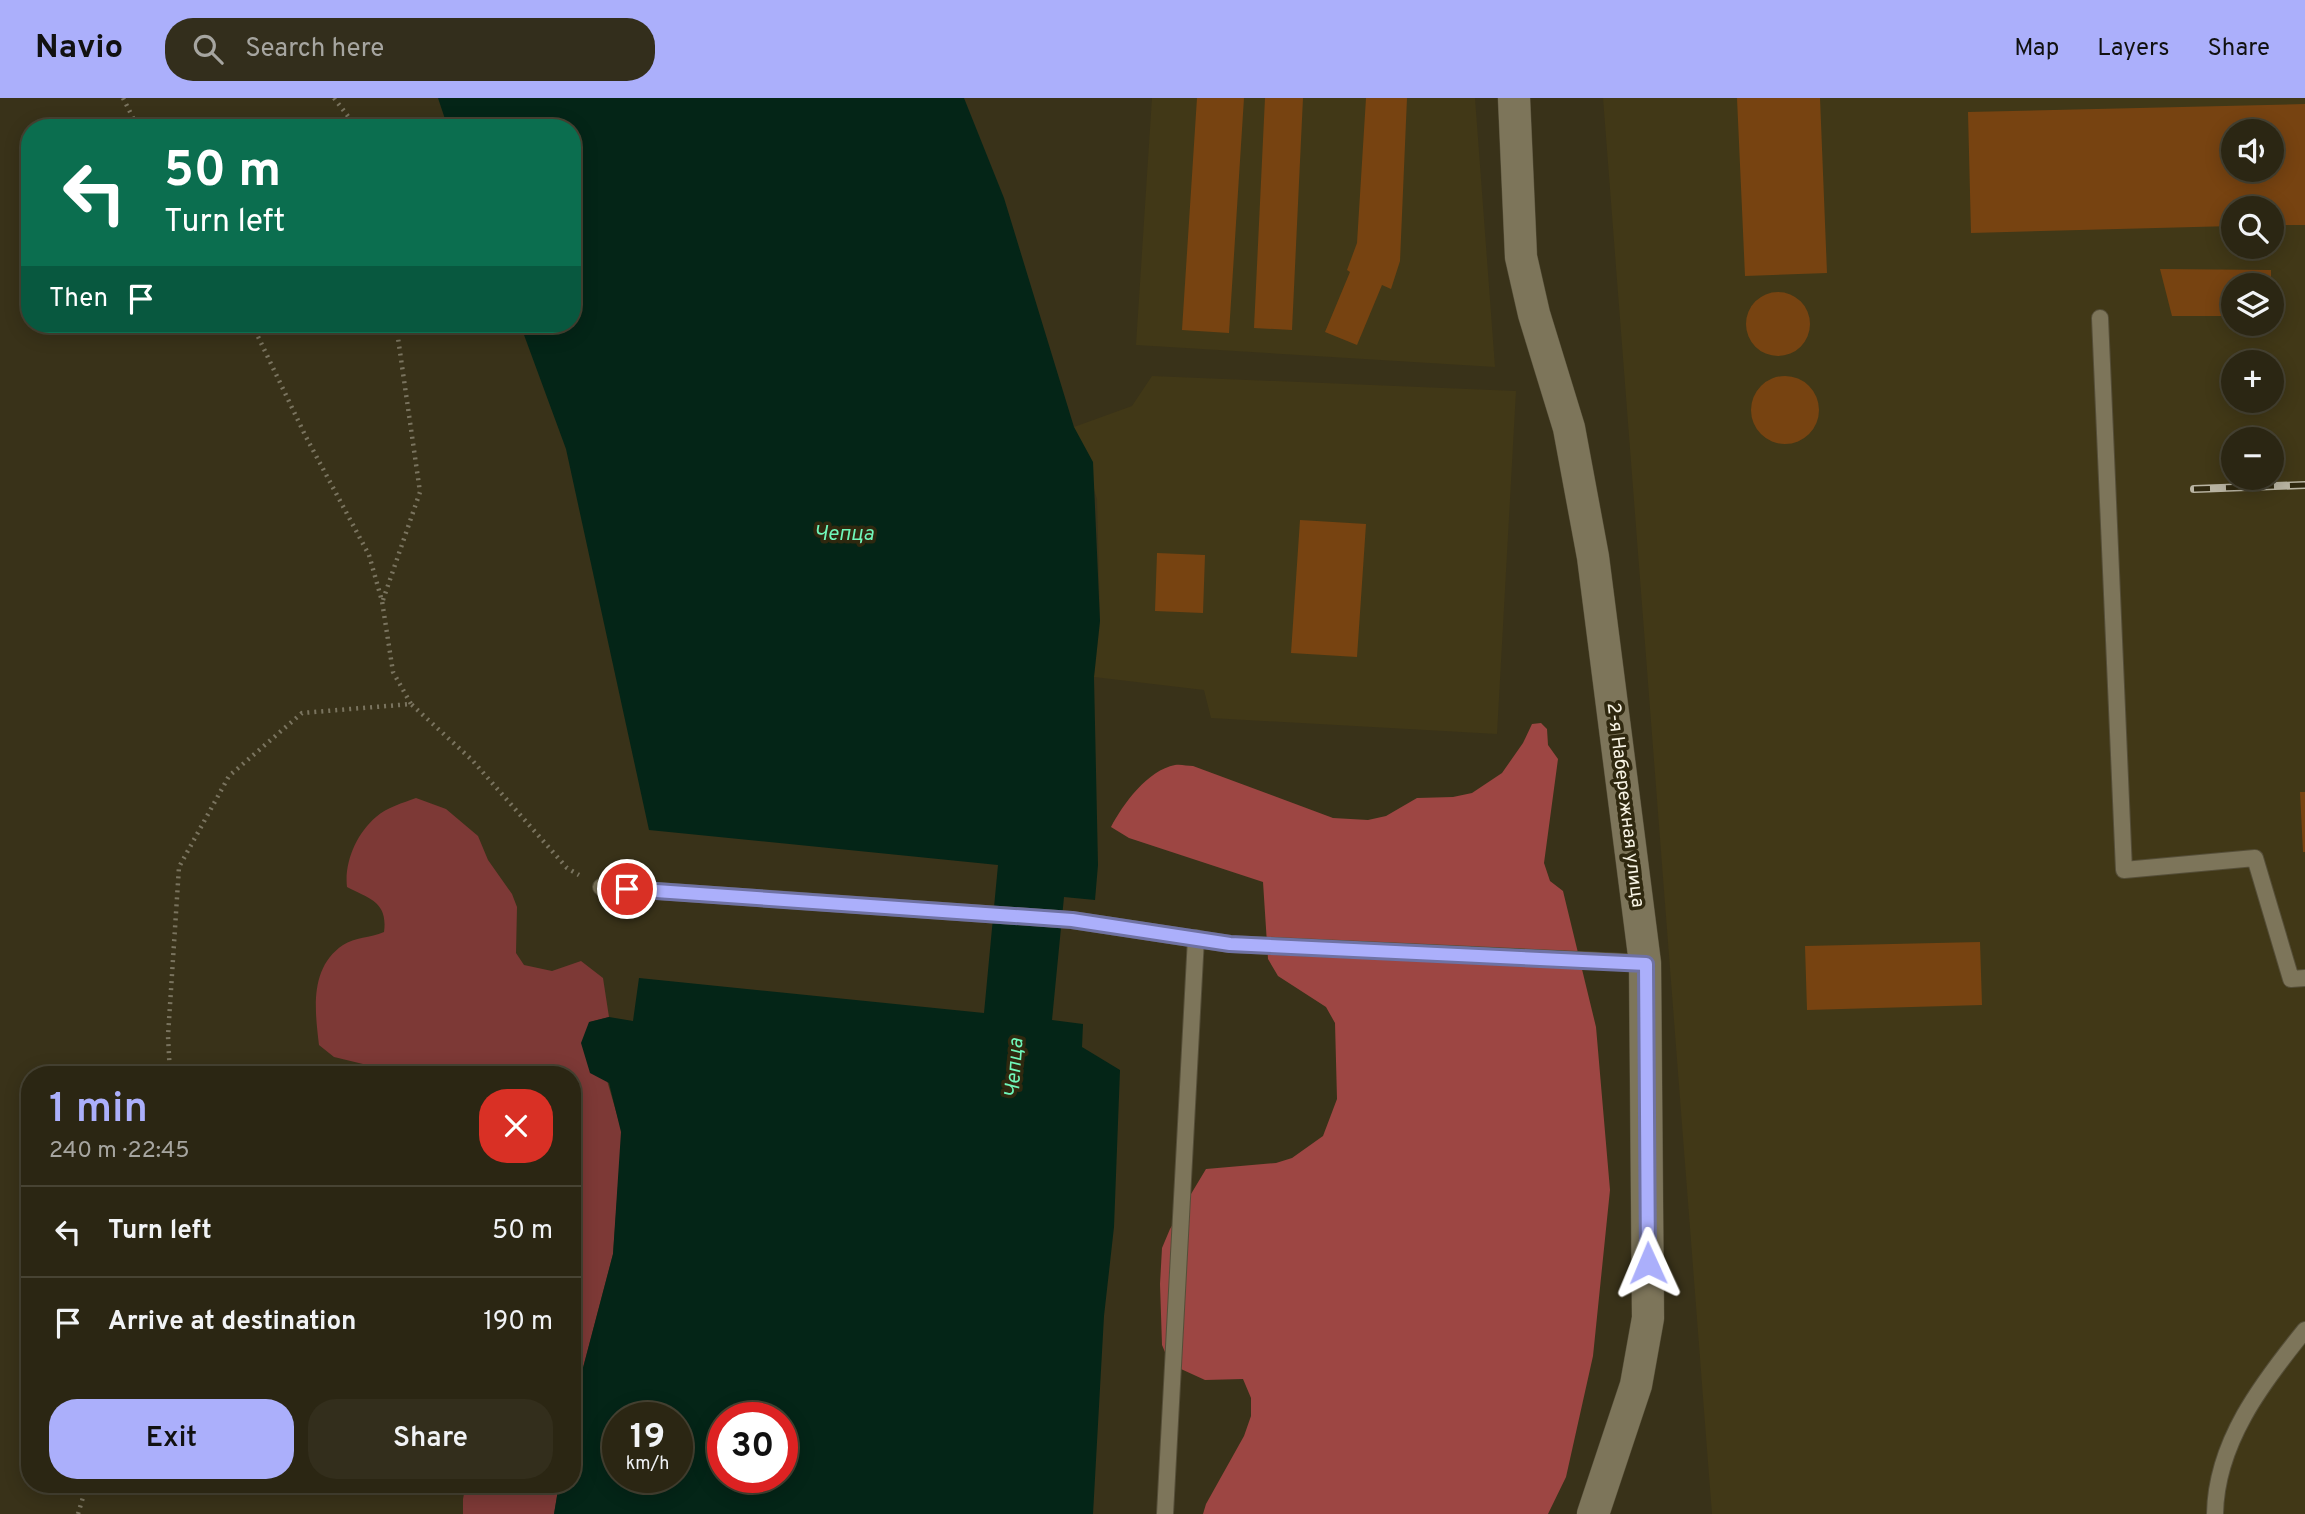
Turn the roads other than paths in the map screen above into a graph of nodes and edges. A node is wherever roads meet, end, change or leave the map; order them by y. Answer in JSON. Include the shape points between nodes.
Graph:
{"nodes":[{"id":1,"x":1514,"y":98,"type":"edge"},
{"id":2,"x":2100,"y":318,"type":"dead end"},
{"id":3,"x":601,"y":887,"type":"road end"},
{"id":4,"x":1196,"y":938,"type":"junction"},
{"id":5,"x":1646,"y":964,"type":"junction"},
{"id":6,"x":2305,"y":978,"type":"edge"},
{"id":7,"x":2305,"y":1330,"type":"edge"},
{"id":8,"x":1594,"y":1513,"type":"edge"},
{"id":9,"x":1165,"y":1514,"type":"edge"},
{"id":10,"x":2215,"y":1514,"type":"edge"}],
"edges":[{"from":1,"to":5,"type":"street","name":"2-я Набережная улица","via":[[1521,257],[1569,428],[1593,557]]},
{"from":2,"to":6,"type":"lane","via":[[2124,870],[2255,858],[2291,979]]},
{"from":3,"to":4,"type":"lane","via":[[981,912]]},
{"from":4,"to":5,"type":"lane","via":[[1230,944]]},
{"from":4,"to":9,"type":"lane"},
{"from":5,"to":8,"type":"street","name":"2-я Набережная улица","via":[[1648,1318],[1636,1385]]},
{"from":7,"to":10,"type":"lane","via":[[2258,1392],[2226,1451]]}]}
